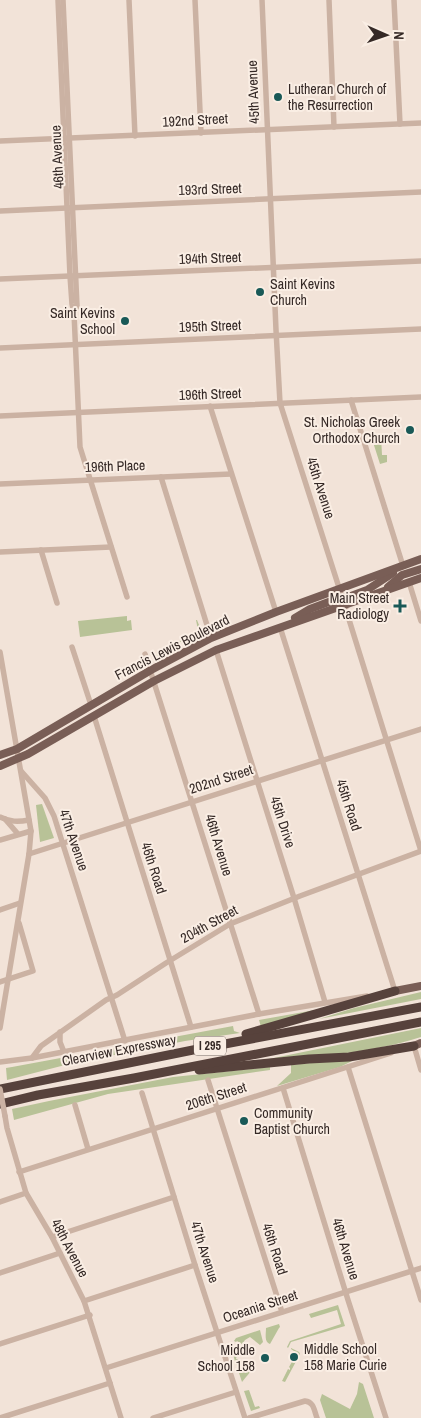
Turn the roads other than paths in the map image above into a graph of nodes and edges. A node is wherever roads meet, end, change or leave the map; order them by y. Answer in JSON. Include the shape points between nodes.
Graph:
{"nodes":[{"id":1,"x":58,"y":0,"type":"edge"},
{"id":2,"x":63,"y":0,"type":"edge"},
{"id":3,"x":129,"y":0,"type":"edge"},
{"id":4,"x":194,"y":0,"type":"edge"},
{"id":5,"x":262,"y":0,"type":"edge"},
{"id":6,"x":329,"y":0,"type":"edge"},
{"id":7,"x":394,"y":0,"type":"edge"},
{"id":8,"x":61,"y":13,"type":"junction"},
{"id":9,"x":421,"y":123,"type":"edge"},
{"id":10,"x":400,"y":124,"type":"junction"},
{"id":11,"x":334,"y":127,"type":"junction"},
{"id":12,"x":267,"y":130,"type":"junction"},
{"id":13,"x":201,"y":132,"type":"junction"},
{"id":14,"x":136,"y":136,"type":"junction"},
{"id":15,"x":66,"y":138,"type":"junction"},
{"id":16,"x":0,"y":141,"type":"edge"},
{"id":17,"x":421,"y":192,"type":"edge"},
{"id":18,"x":270,"y":199,"type":"junction"},
{"id":19,"x":70,"y":208,"type":"junction"},
{"id":20,"x":0,"y":211,"type":"edge"},
{"id":21,"x":421,"y":261,"type":"edge"},
{"id":22,"x":273,"y":267,"type":"junction"},
{"id":23,"x":73,"y":276,"type":"junction"},
{"id":24,"x":0,"y":279,"type":"edge"},
{"id":25,"x":421,"y":329,"type":"edge"},
{"id":26,"x":276,"y":335,"type":"junction"},
{"id":27,"x":75,"y":344,"type":"junction"},
{"id":28,"x":0,"y":348,"type":"edge"},
{"id":29,"x":421,"y":397,"type":"edge"},
{"id":30,"x":351,"y":400,"type":"junction"},
{"id":31,"x":280,"y":404,"type":"junction"},
{"id":32,"x":210,"y":406,"type":"junction"},
{"id":33,"x":78,"y":412,"type":"junction"},
{"id":34,"x":0,"y":416,"type":"edge"},
{"id":35,"x":231,"y":474,"type":"junction"},
{"id":36,"x":161,"y":477,"type":"junction"},
{"id":37,"x":90,"y":480,"type":"junction"},
{"id":38,"x":0,"y":484,"type":"edge"},
{"id":39,"x":111,"y":547,"type":"junction"},
{"id":40,"x":41,"y":550,"type":"junction"},
{"id":41,"x":0,"y":552,"type":"edge"},
{"id":42,"x":421,"y":560,"type":"edge"},
{"id":43,"x":403,"y":566,"type":"junction"},
{"id":44,"x":421,"y":569,"type":"edge"},
{"id":45,"x":421,"y":578,"type":"edge"},
{"id":46,"x":409,"y":582,"type":"junction"},
{"id":47,"x":385,"y":590,"type":"junction"},
{"id":48,"x":127,"y":597,"type":"dead end"},
{"id":49,"x":342,"y":597,"type":"junction"},
{"id":50,"x":57,"y":603,"type":"dead end"},
{"id":51,"x":276,"y":612,"type":"junction"},
{"id":52,"x":421,"y":621,"type":"edge"},
{"id":53,"x":280,"y":627,"type":"junction"},
{"id":54,"x":212,"y":638,"type":"junction"},
{"id":55,"x":72,"y":647,"type":"dead end"},
{"id":56,"x":216,"y":650,"type":"junction"},
{"id":57,"x":0,"y":652,"type":"edge"},
{"id":58,"x":145,"y":654,"type":"dead end"},
{"id":59,"x":151,"y":670,"type":"junction"},
{"id":60,"x":154,"y":681,"type":"junction"},
{"id":61,"x":91,"y":705,"type":"junction"},
{"id":62,"x":94,"y":716,"type":"junction"},
{"id":63,"x":421,"y":729,"type":"edge"},
{"id":64,"x":386,"y":740,"type":"junction"},
{"id":65,"x":17,"y":749,"type":"junction"},
{"id":66,"x":0,"y":755,"type":"edge"},
{"id":67,"x":19,"y":759,"type":"junction"},
{"id":68,"x":322,"y":760,"type":"junction"},
{"id":69,"x":0,"y":766,"type":"edge"},
{"id":70,"x":21,"y":770,"type":"junction"},
{"id":71,"x":257,"y":781,"type":"junction"},
{"id":72,"x":192,"y":802,"type":"junction"},
{"id":73,"x":2,"y":818,"type":"edge"},
{"id":74,"x":29,"y":820,"type":"junction"},
{"id":75,"x":127,"y":822,"type":"junction"},
{"id":76,"x":31,"y":830,"type":"junction"},
{"id":77,"x":18,"y":834,"type":"junction"},
{"id":78,"x":0,"y":840,"type":"edge"},
{"id":79,"x":63,"y":843,"type":"junction"},
{"id":80,"x":421,"y":852,"type":"edge"},
{"id":81,"x":29,"y":854,"type":"junction"},
{"id":82,"x":358,"y":874,"type":"junction"},
{"id":83,"x":294,"y":898,"type":"junction"},
{"id":84,"x":20,"y":903,"type":"junction"},
{"id":85,"x":0,"y":910,"type":"edge"},
{"id":86,"x":18,"y":920,"type":"junction"},
{"id":87,"x":230,"y":924,"type":"junction"},
{"id":88,"x":171,"y":960,"type":"junction"},
{"id":89,"x":8,"y":979,"type":"junction"},
{"id":90,"x":0,"y":982,"type":"edge"},
{"id":91,"x":421,"y":986,"type":"edge"},
{"id":92,"x":394,"y":991,"type":"junction"},
{"id":93,"x":111,"y":998,"type":"junction"},
{"id":94,"x":325,"y":1002,"type":"junction"},
{"id":95,"x":421,"y":1007,"type":"edge"},
{"id":96,"x":259,"y":1014,"type":"junction"},
{"id":97,"x":421,"y":1022,"type":"edge"},
{"id":98,"x":192,"y":1027,"type":"junction"},
{"id":99,"x":0,"y":1028,"type":"edge"},
{"id":100,"x":60,"y":1032,"type":"junction"},
{"id":101,"x":125,"y":1041,"type":"junction"},
{"id":102,"x":417,"y":1045,"type":"edge"},
{"id":103,"x":193,"y":1050,"type":"junction"},
{"id":104,"x":64,"y":1052,"type":"junction"},
{"id":105,"x":32,"y":1058,"type":"junction"},
{"id":106,"x":0,"y":1062,"type":"edge"},
{"id":107,"x":348,"y":1068,"type":"junction"},
{"id":108,"x":421,"y":1070,"type":"edge"},
{"id":109,"x":134,"y":1078,"type":"junction"},
{"id":110,"x":208,"y":1080,"type":"dead end"},
{"id":111,"x":283,"y":1088,"type":"junction"},
{"id":112,"x":0,"y":1089,"type":"edge"},
{"id":113,"x":142,"y":1093,"type":"dead end"},
{"id":114,"x":0,"y":1104,"type":"edge"},
{"id":115,"x":75,"y":1105,"type":"dead end"},
{"id":116,"x":217,"y":1109,"type":"junction"},
{"id":117,"x":7,"y":1128,"type":"junction"},
{"id":118,"x":0,"y":1130,"type":"edge"},
{"id":119,"x":153,"y":1130,"type":"junction"},
{"id":120,"x":88,"y":1149,"type":"junction"},
{"id":121,"x":19,"y":1172,"type":"junction"},
{"id":122,"x":26,"y":1193,"type":"junction"},
{"id":123,"x":174,"y":1197,"type":"junction"},
{"id":124,"x":0,"y":1202,"type":"edge"},
{"id":125,"x":52,"y":1237,"type":"junction"},
{"id":126,"x":60,"y":1253,"type":"junction"},
{"id":127,"x":196,"y":1265,"type":"junction"},
{"id":128,"x":421,"y":1268,"type":"edge"},
{"id":129,"x":412,"y":1271,"type":"junction"},
{"id":130,"x":0,"y":1273,"type":"edge"},
{"id":131,"x":346,"y":1292,"type":"junction"},
{"id":132,"x":84,"y":1300,"type":"junction"},
{"id":133,"x":421,"y":1300,"type":"edge"},
{"id":134,"x":282,"y":1312,"type":"junction"},
{"id":135,"x":90,"y":1315,"type":"junction"},
{"id":136,"x":217,"y":1333,"type":"junction"},
{"id":137,"x":0,"y":1344,"type":"edge"},
{"id":138,"x":106,"y":1368,"type":"junction"},
{"id":139,"x":110,"y":1383,"type":"junction"},
{"id":140,"x":236,"y":1392,"type":"junction"},
{"id":141,"x":0,"y":1418,"type":"edge"},
{"id":142,"x":121,"y":1418,"type":"edge"},
{"id":143,"x":153,"y":1418,"type":"edge"},
{"id":144,"x":247,"y":1418,"type":"edge"},
{"id":145,"x":317,"y":1418,"type":"edge"},
{"id":146,"x":386,"y":1418,"type":"edge"}],
"edges":[{"from":1,"to":8,"type":"street","name":"46th Avenue"},
{"from":2,"to":8,"type":"street","name":"46th Avenue"},
{"from":3,"to":14,"type":"street"},
{"from":4,"to":13,"type":"street"},
{"from":5,"to":12,"type":"street","name":"45th Avenue"},
{"from":6,"to":11,"type":"street"},
{"from":7,"to":10,"type":"street"},
{"from":8,"to":15,"type":"street","name":"46th Avenue"},
{"from":9,"to":10,"type":"street","name":"192nd Street"},
{"from":10,"to":11,"type":"street","name":"192nd Street"},
{"from":11,"to":12,"type":"street","name":"192nd Street"},
{"from":12,"to":13,"type":"street","name":"192nd Street"},
{"from":12,"to":18,"type":"street","name":"45th Avenue"},
{"from":13,"to":14,"type":"street","name":"192nd Street"},
{"from":14,"to":15,"type":"street","name":"192nd Street"},
{"from":15,"to":16,"type":"street","name":"192nd Street"},
{"from":15,"to":19,"type":"street","name":"46th Avenue"},
{"from":17,"to":18,"type":"street","name":"193rd Street"},
{"from":18,"to":19,"type":"street","name":"193rd Street"},
{"from":18,"to":22,"type":"street","name":"45th Avenue"},
{"from":19,"to":20,"type":"street","name":"193rd Street"},
{"from":19,"to":23,"type":"street","name":"46th Avenue"},
{"from":21,"to":22,"type":"street","name":"194th Street"},
{"from":22,"to":23,"type":"street","name":"194th Street"},
{"from":22,"to":26,"type":"street","name":"45th Avenue"},
{"from":23,"to":24,"type":"street","name":"194th Street"},
{"from":23,"to":27,"type":"street","name":"46th Avenue"},
{"from":25,"to":26,"type":"street","name":"195th Street"},
{"from":26,"to":27,"type":"street","name":"195th Street"},
{"from":26,"to":31,"type":"street","name":"45th Avenue"},
{"from":27,"to":28,"type":"street","name":"195th Street"},
{"from":27,"to":33,"type":"street","name":"46th Avenue"},
{"from":29,"to":30,"type":"street","name":"196th Street"},
{"from":30,"to":31,"type":"street","name":"196th Street"},
{"from":30,"to":43,"type":"street"},
{"from":31,"to":32,"type":"street","name":"196th Street"},
{"from":31,"to":49,"type":"street","name":"45th Avenue"},
{"from":32,"to":33,"type":"street","name":"196th Street"},
{"from":32,"to":35,"type":"street"},
{"from":33,"to":34,"type":"street","name":"196th Street"},
{"from":33,"to":37,"type":"street","name":"46th Avenue","via":[[80,447]]},
{"from":35,"to":36,"type":"street","name":"196th Place"},
{"from":35,"to":51,"type":"street"},
{"from":36,"to":37,"type":"street","name":"196th Place"},
{"from":36,"to":54,"type":"street"},
{"from":37,"to":38,"type":"street","name":"196th Place"},
{"from":37,"to":39,"type":"street","name":"46th Avenue"},
{"from":39,"to":40,"type":"street"},
{"from":39,"to":48,"type":"street","name":"46th Avenue"},
{"from":40,"to":41,"type":"street"},
{"from":40,"to":50,"type":"street"},
{"from":42,"to":43,"type":"main road","name":"Francis Lewis Boulevard"},
{"from":43,"to":49,"type":"main road","name":"Francis Lewis Boulevard"},
{"from":44,"to":47,"type":"main road","via":[[402,575]]},
{"from":45,"to":46,"type":"main road","name":"Francis Lewis Boulevard"},
{"from":46,"to":47,"type":"main road","name":"Francis Lewis Boulevard"},
{"from":46,"to":52,"type":"street"},
{"from":47,"to":49,"type":"main road","name":"Francis Lewis Boulevard"},
{"from":49,"to":51,"type":"main road","name":"Francis Lewis Boulevard"},
{"from":49,"to":53,"type":"main road","name":"Francis Lewis Boulevard"},
{"from":49,"to":64,"type":"street","name":"45th Avenue"},
{"from":51,"to":54,"type":"main road","name":"Francis Lewis Boulevard"},
{"from":53,"to":56,"type":"main road","name":"Francis Lewis Boulevard"},
{"from":53,"to":68,"type":"street","name":"45th Road"},
{"from":54,"to":59,"type":"main road","name":"Francis Lewis Boulevard"},
{"from":55,"to":61,"type":"street"},
{"from":56,"to":60,"type":"main road","name":"Francis Lewis Boulevard"},
{"from":56,"to":71,"type":"street","name":"45th Drive"},
{"from":57,"to":65,"type":"street"},
{"from":58,"to":59,"type":"street","name":"46th Avenue"},
{"from":59,"to":60,"type":"street","name":"46th Avenue"},
{"from":59,"to":61,"type":"main road","name":"Francis Lewis Boulevard"},
{"from":60,"to":62,"type":"main road","name":"Francis Lewis Boulevard"},
{"from":60,"to":72,"type":"street","name":"46th Avenue"},
{"from":61,"to":65,"type":"main road","name":"Francis Lewis Boulevard"},
{"from":62,"to":67,"type":"main road","name":"Francis Lewis Boulevard"},
{"from":62,"to":75,"type":"street","name":"46th Road"},
{"from":63,"to":64,"type":"street","name":"202nd Street"},
{"from":64,"to":68,"type":"street","name":"202nd Street"},
{"from":64,"to":80,"type":"street","name":"45th Avenue"},
{"from":65,"to":66,"type":"main road","name":"Francis Lewis Boulevard"},
{"from":65,"to":67,"type":"street"},
{"from":67,"to":69,"type":"main road","name":"Francis Lewis Boulevard"},
{"from":67,"to":70,"type":"street"},
{"from":68,"to":71,"type":"street","name":"202nd Street"},
{"from":68,"to":82,"type":"street","name":"45th Road"},
{"from":70,"to":74,"type":"street"},
{"from":70,"to":79,"type":"street","name":"47th Avenue","via":[[45,798]]},
{"from":71,"to":72,"type":"street","name":"202nd Street"},
{"from":71,"to":83,"type":"street","name":"45th Drive"},
{"from":72,"to":75,"type":"street","name":"202nd Street"},
{"from":72,"to":87,"type":"street","name":"46th Avenue"},
{"from":73,"to":74,"type":"street","via":[[17,822]]},
{"from":73,"to":77,"type":"street"},
{"from":74,"to":76,"type":"street"},
{"from":75,"to":79,"type":"street","name":"202nd Street"},
{"from":75,"to":88,"type":"street","name":"46th Road"},
{"from":76,"to":77,"type":"street"},
{"from":76,"to":81,"type":"street"},
{"from":77,"to":78,"type":"street"},
{"from":79,"to":81,"type":"street","name":"202nd Street"},
{"from":79,"to":93,"type":"street","name":"47th Avenue"},
{"from":80,"to":82,"type":"street","name":"204th Street"},
{"from":81,"to":84,"type":"street"},
{"from":82,"to":83,"type":"street","name":"204th Street"},
{"from":82,"to":92,"type":"street","name":"45th Road"},
{"from":83,"to":87,"type":"street","name":"204th Street"},
{"from":83,"to":94,"type":"street","name":"45th Drive"},
{"from":84,"to":85,"type":"street"},
{"from":84,"to":86,"type":"street"},
{"from":86,"to":89,"type":"street"},
{"from":86,"to":89,"type":"street","via":[[33,971]]},
{"from":87,"to":88,"type":"street","name":"204th Street"},
{"from":87,"to":96,"type":"street","name":"46th Avenue"},
{"from":88,"to":93,"type":"street","name":"204th Street"},
{"from":88,"to":98,"type":"street","name":"46th Road"},
{"from":89,"to":90,"type":"street"},
{"from":89,"to":99,"type":"street"},
{"from":91,"to":92,"type":"main road"},
{"from":92,"to":94,"type":"street","name":"Clearview Expressway"},
{"from":92,"to":103,"type":"highway"},
{"from":93,"to":100,"type":"street","name":"204th Street"},
{"from":93,"to":101,"type":"street","name":"47th Avenue"},
{"from":94,"to":96,"type":"street","name":"Clearview Expressway"},
{"from":95,"to":103,"type":"highway","name":"Clearview Expressway","number":"I 295"},
{"from":96,"to":98,"type":"street","name":"Clearview Expressway"},
{"from":97,"to":109,"type":"highway","number":"I 295"},
{"from":98,"to":101,"type":"street","name":"Clearview Expressway"},
{"from":100,"to":104,"type":"street"},
{"from":100,"to":105,"type":"street","name":"204th Street","via":[[38,1048]]},
{"from":101,"to":104,"type":"street","name":"Clearview Expressway"},
{"from":102,"to":107,"type":"street","name":"206th Street"},
{"from":102,"to":108,"type":"street"},
{"from":102,"to":109,"type":"highway","via":[[349,1057],[240,1065]]},
{"from":103,"to":112,"type":"highway","name":"Clearview Expressway","number":"I 295"},
{"from":104,"to":105,"type":"street","name":"Clearview Expressway"},
{"from":105,"to":106,"type":"street","name":"Clearview Expressway"},
{"from":107,"to":111,"type":"street","name":"206th Street"},
{"from":107,"to":129,"type":"street"},
{"from":109,"to":114,"type":"highway","number":"I 295"},
{"from":110,"to":116,"type":"street","name":"46th Road"},
{"from":111,"to":116,"type":"street","name":"206th Street"},
{"from":111,"to":131,"type":"street","name":"46th Avenue"},
{"from":112,"to":117,"type":"street","name":"48th Avenue","bridge":true},
{"from":113,"to":119,"type":"street","name":"47th Avenue"},
{"from":115,"to":120,"type":"street"},
{"from":116,"to":119,"type":"street","name":"206th Street"},
{"from":116,"to":134,"type":"street","name":"46th Road"},
{"from":117,"to":118,"type":"street"},
{"from":117,"to":121,"type":"street","name":"48th Avenue"},
{"from":119,"to":120,"type":"street","name":"206th Street"},
{"from":119,"to":123,"type":"street","name":"47th Avenue"},
{"from":120,"to":121,"type":"street","name":"206th Street"},
{"from":121,"to":122,"type":"street","name":"48th Avenue"},
{"from":122,"to":124,"type":"street"},
{"from":122,"to":125,"type":"street","name":"48th Avenue"},
{"from":123,"to":125,"type":"street"},
{"from":123,"to":127,"type":"street","name":"47th Avenue"},
{"from":125,"to":126,"type":"street","name":"48th Avenue"},
{"from":126,"to":130,"type":"street"},
{"from":126,"to":132,"type":"street","name":"48th Avenue"},
{"from":127,"to":132,"type":"street"},
{"from":127,"to":136,"type":"street","name":"47th Avenue"},
{"from":128,"to":129,"type":"street","name":"Oceania Street"},
{"from":129,"to":131,"type":"street","name":"Oceania Street"},
{"from":129,"to":133,"type":"street"},
{"from":131,"to":134,"type":"street","name":"Oceania Street"},
{"from":131,"to":146,"type":"street","name":"46th Avenue"},
{"from":132,"to":135,"type":"street","name":"48th Avenue"},
{"from":134,"to":136,"type":"street","name":"Oceania Street"},
{"from":135,"to":137,"type":"street"},
{"from":135,"to":138,"type":"street","name":"48th Avenue"},
{"from":136,"to":138,"type":"street","name":"Oceania Street"},
{"from":136,"to":140,"type":"street","name":"47th Avenue"},
{"from":138,"to":139,"type":"street","name":"48th Avenue"},
{"from":139,"to":141,"type":"street"},
{"from":139,"to":142,"type":"street","name":"48th Avenue"},
{"from":140,"to":143,"type":"street"},
{"from":140,"to":144,"type":"street","name":"47th Avenue"},
{"from":144,"to":145,"type":"street","via":[[305,1400],[312,1405]]}]}
